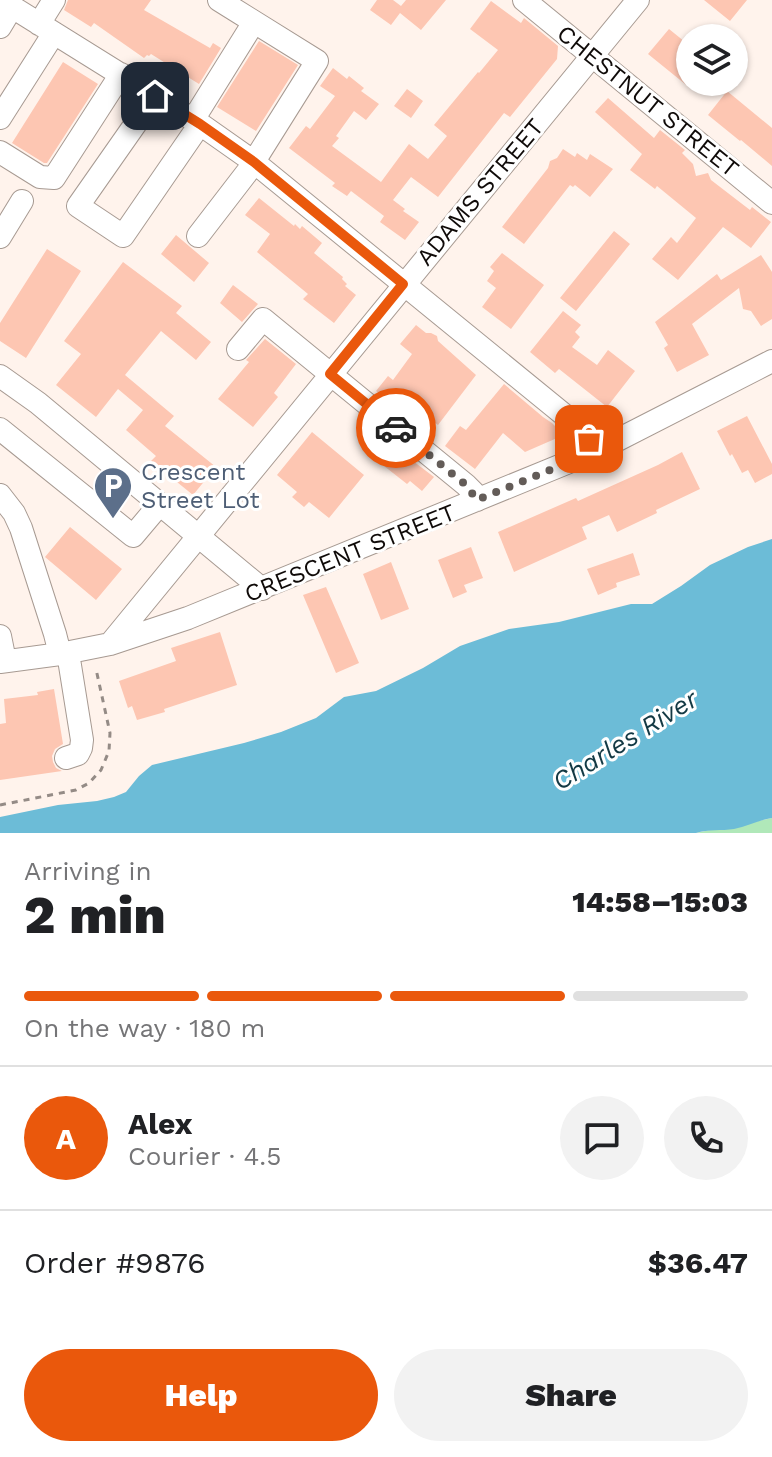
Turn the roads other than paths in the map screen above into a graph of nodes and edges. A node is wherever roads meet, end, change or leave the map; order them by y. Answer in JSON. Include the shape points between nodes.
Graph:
{"nodes":[{"id":1,"x":54,"y":0,"type":"edge"},
{"id":2,"x":219,"y":0,"type":"edge"},
{"id":3,"x":524,"y":0,"type":"edge"},
{"id":4,"x":638,"y":0,"type":"edge"},
{"id":5,"x":6,"y":2,"type":"edge"},
{"id":6,"x":254,"y":22,"type":"junction"},
{"id":7,"x":0,"y":27,"type":"edge"},
{"id":8,"x":47,"y":28,"type":"junction"},
{"id":9,"x":592,"y":56,"type":"junction"},
{"id":10,"x":121,"y":74,"type":"junction"},
{"id":11,"x":155,"y":96,"type":"junction"},
{"id":12,"x":0,"y":118,"type":"edge"},
{"id":13,"x":197,"y":122,"type":"junction"},
{"id":14,"x":0,"y":152,"type":"edge"},
{"id":15,"x":254,"y":162,"type":"junction"},
{"id":16,"x":22,"y":201,"type":"dead end"},
{"id":17,"x":772,"y":203,"type":"edge"},
{"id":18,"x":198,"y":236,"type":"dead end"},
{"id":19,"x":0,"y":237,"type":"edge"},
{"id":20,"x":403,"y":284,"type":"junction"},
{"id":21,"x":238,"y":349,"type":"dead end"},
{"id":22,"x":772,"y":361,"type":"edge"},
{"id":23,"x":330,"y":374,"type":"junction"},
{"id":24,"x":0,"y":376,"type":"edge"},
{"id":25,"x":0,"y":429,"type":"edge"},
{"id":26,"x":596,"y":451,"type":"junction"},
{"id":27,"x":0,"y":495,"type":"edge"},
{"id":28,"x":477,"y":500,"type":"junction"},
{"id":29,"x":160,"y":504,"type":"junction"},
{"id":30,"x":198,"y":536,"type":"junction"},
{"id":31,"x":262,"y":589,"type":"junction"},
{"id":32,"x":0,"y":636,"type":"edge"},
{"id":33,"x":110,"y":644,"type":"junction"},
{"id":34,"x":64,"y":654,"type":"junction"},
{"id":35,"x":2,"y":662,"type":"edge"},
{"id":36,"x":66,"y":758,"type":"dead end"}],
"edges":[{"from":1,"to":8,"type":"street"},
{"from":2,"to":6,"type":"street"},
{"from":3,"to":9,"type":"street","name":"CHESTNUT STREET"},
{"from":4,"to":9,"type":"street","name":"ADAMS STREET"},
{"from":5,"to":7,"type":"street"},
{"from":5,"to":8,"type":"street"},
{"from":6,"to":13,"type":"street"},
{"from":6,"to":15,"type":"street","via":[[317,61]]},
{"from":8,"to":10,"type":"street"},
{"from":8,"to":12,"type":"street"},
{"from":9,"to":17,"type":"street","name":"CHESTNUT STREET"},
{"from":9,"to":20,"type":"street","name":"ADAMS STREET"},
{"from":10,"to":11,"type":"street"},
{"from":10,"to":14,"type":"street","via":[[54,178],[40,177]]},
{"from":11,"to":13,"type":"street"},
{"from":11,"to":13,"type":"street","via":[[78,206],[123,236]]},
{"from":13,"to":15,"type":"street"},
{"from":15,"to":18,"type":"street"},
{"from":15,"to":20,"type":"street"},
{"from":16,"to":19,"type":"street"},
{"from":20,"to":23,"type":"street","name":"ADAMS STREET"},
{"from":20,"to":26,"type":"street","via":[[579,427]]},
{"from":21,"to":23,"type":"street","via":[[263,319]]},
{"from":22,"to":26,"type":"street","name":"CRESCENT STREET"},
{"from":23,"to":28,"type":"street","via":[[466,485]]},
{"from":23,"to":30,"type":"street","name":"ADAMS STREET"},
{"from":24,"to":29,"type":"street"},
{"from":25,"to":29,"type":"street","via":[[133,536]]},
{"from":26,"to":28,"type":"street","name":"CRESCENT STREET"},
{"from":27,"to":34,"type":"street","via":[[21,528]]},
{"from":28,"to":31,"type":"street","name":"CRESCENT STREET"},
{"from":29,"to":30,"type":"street"},
{"from":30,"to":31,"type":"street"},
{"from":30,"to":33,"type":"street","name":"ADAMS STREET"},
{"from":31,"to":33,"type":"street","name":"CRESCENT STREET"},
{"from":32,"to":35,"type":"street"},
{"from":33,"to":34,"type":"street","name":"CRESCENT STREET"},
{"from":34,"to":35,"type":"street","name":"CRESCENT STREET"},
{"from":34,"to":36,"type":"street","via":[[82,740],[78,754]]}]}
